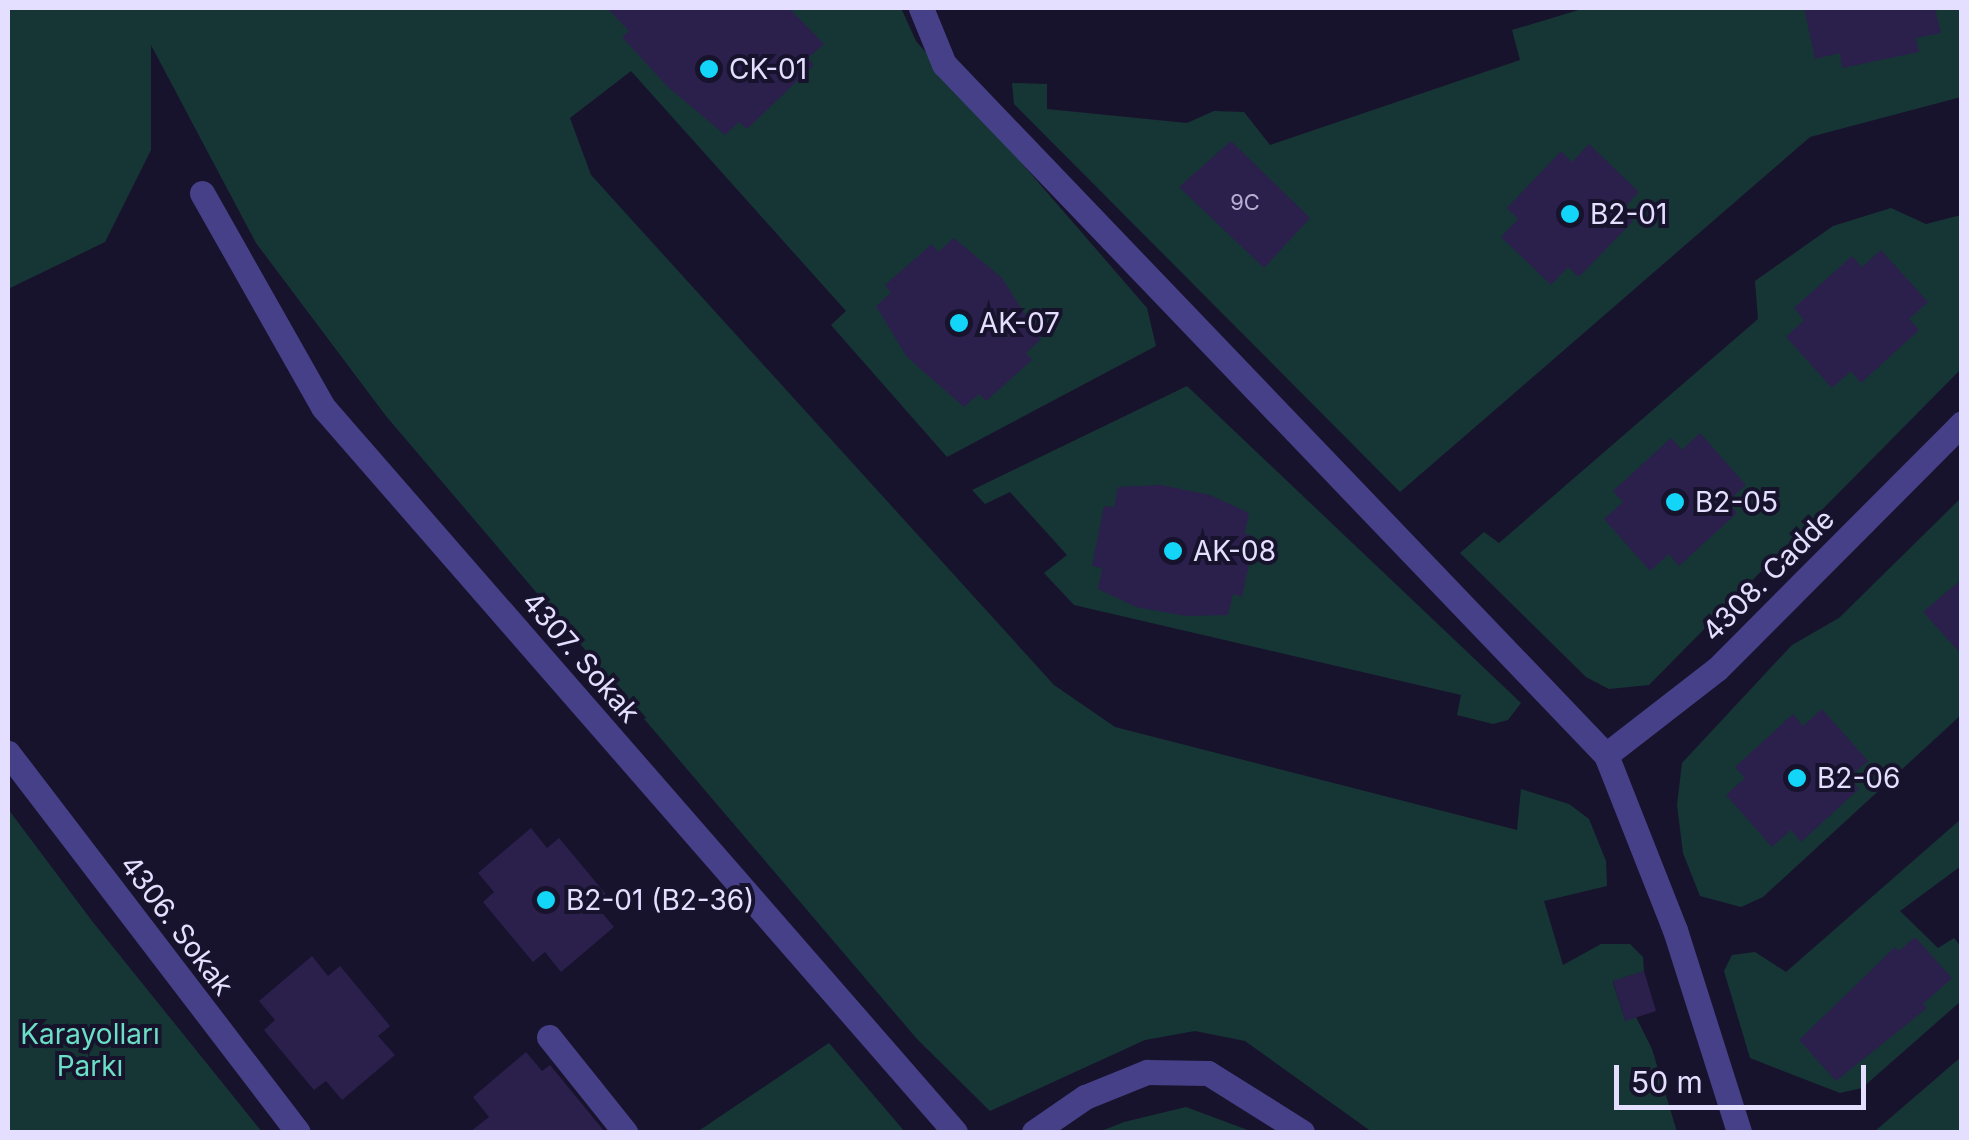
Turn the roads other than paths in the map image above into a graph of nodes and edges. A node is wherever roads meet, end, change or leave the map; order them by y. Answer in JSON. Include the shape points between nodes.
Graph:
{"nodes":[{"id":1,"x":920,"y":8,"type":"edge"},
{"id":2,"x":202,"y":192,"type":"dead end"},
{"id":3,"x":1962,"y":423,"type":"edge"},
{"id":4,"x":8,"y":753,"type":"edge"},
{"id":5,"x":1606,"y":755,"type":"junction"},
{"id":6,"x":549,"y":1037,"type":"dead end"},
{"id":7,"x":298,"y":1132,"type":"edge"},
{"id":8,"x":625,"y":1132,"type":"edge"},
{"id":9,"x":954,"y":1132,"type":"edge"},
{"id":10,"x":1034,"y":1132,"type":"edge"},
{"id":11,"x":1302,"y":1132,"type":"edge"},
{"id":12,"x":1739,"y":1132,"type":"edge"}],
"edges":[{"from":1,"to":5,"type":"street","via":[[944,64]]},
{"from":2,"to":9,"type":"street","name":"4307. Sokak","via":[[323,406]]},
{"from":3,"to":5,"type":"street","name":"4308. Cadde","via":[[1717,669]]},
{"from":4,"to":7,"type":"street","name":"4306. Sokak"},
{"from":5,"to":12,"type":"street","via":[[1675,930]]},
{"from":6,"to":8,"type":"street"},
{"from":10,"to":11,"type":"street","via":[[1085,1098],[1146,1072],[1208,1073]]}]}
